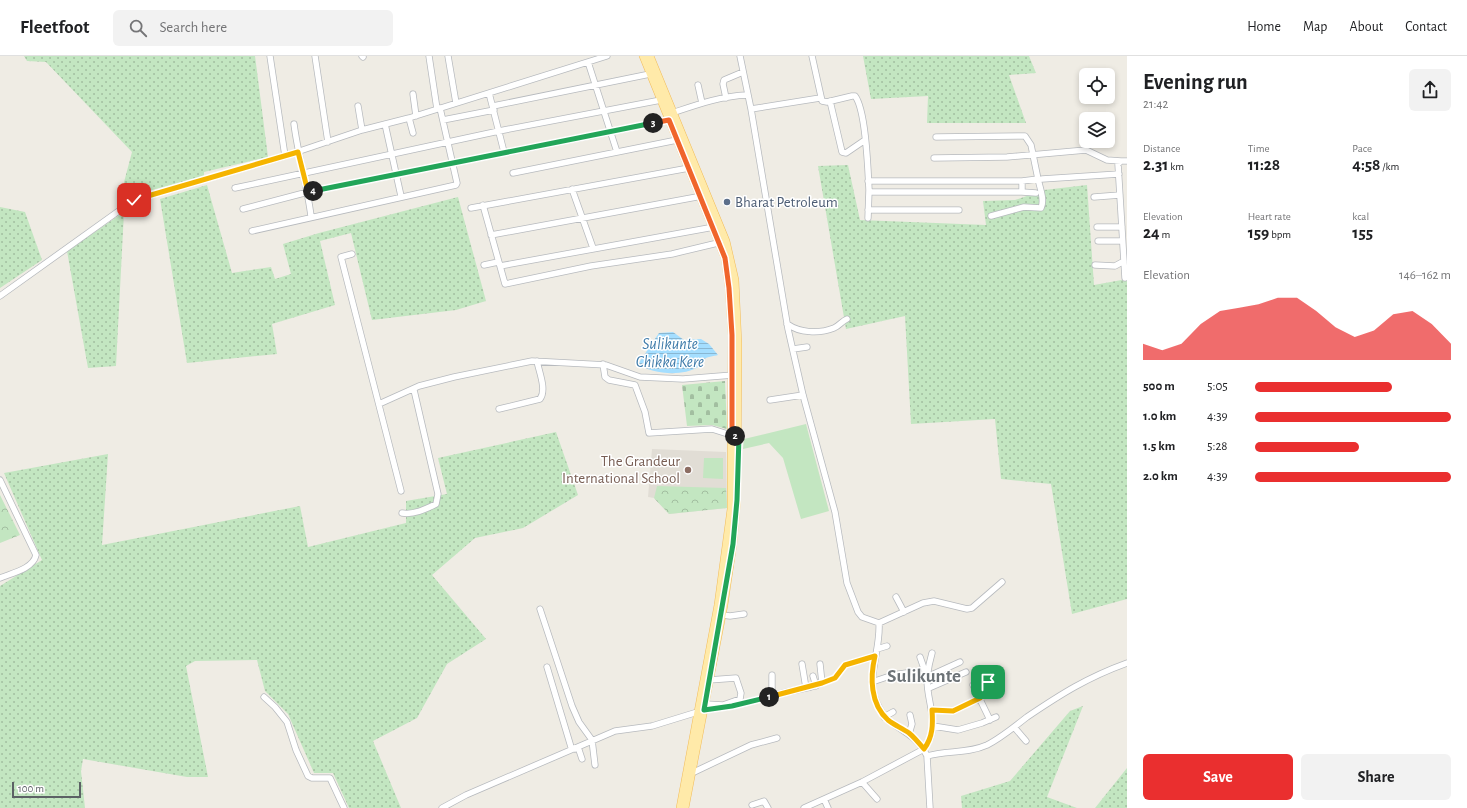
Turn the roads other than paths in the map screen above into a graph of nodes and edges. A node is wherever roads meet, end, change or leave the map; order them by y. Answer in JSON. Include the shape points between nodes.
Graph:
{"nodes":[{"id":1,"x":270,"y":56,"type":"edge"},
{"id":2,"x":315,"y":56,"type":"edge"},
{"id":3,"x":429,"y":56,"type":"edge"},
{"id":4,"x":448,"y":56,"type":"edge"},
{"id":5,"x":607,"y":56,"type":"edge"},
{"id":6,"x":643,"y":56,"type":"edge"},
{"id":7,"x":650,"y":56,"type":"edge"},
{"id":8,"x":740,"y":56,"type":"edge"},
{"id":9,"x":812,"y":56,"type":"edge"},
{"id":10,"x":588,"y":62,"type":"junction"},
{"id":11,"x":743,"y":72,"type":"junction"},
{"id":12,"x":650,"y":74,"type":"junction"},
{"id":13,"x":698,"y":85,"type":"dead end"},
{"id":14,"x":596,"y":86,"type":"junction"},
{"id":15,"x":489,"y":93,"type":"junction"},
{"id":16,"x":413,"y":94,"type":"dead end"},
{"id":17,"x":747,"y":95,"type":"junction"},
{"id":18,"x":726,"y":98,"type":"junction"},
{"id":19,"x":820,"y":98,"type":"junction"},
{"id":20,"x":661,"y":100,"type":"junction"},
{"id":21,"x":830,"y":101,"type":"junction"},
{"id":22,"x":456,"y":103,"type":"junction"},
{"id":23,"x":702,"y":103,"type":"junction"},
{"id":24,"x":358,"y":106,"type":"dead end"},
{"id":25,"x":438,"y":108,"type":"junction"},
{"id":26,"x":493,"y":108,"type":"junction"},
{"id":27,"x":751,"y":109,"type":"junction"},
{"id":28,"x":603,"y":111,"type":"junction"},
{"id":29,"x":672,"y":113,"type":"junction"},
{"id":30,"x":416,"y":116,"type":"junction"},
{"id":31,"x":409,"y":118,"type":"junction"},
{"id":32,"x":443,"y":120,"type":"junction"},
{"id":33,"x":669,"y":120,"type":"junction"},
{"id":34,"x":294,"y":124,"type":"dead end"},
{"id":35,"x":385,"y":124,"type":"junction"},
{"id":36,"x":362,"y":130,"type":"junction"},
{"id":37,"x":499,"y":131,"type":"junction"},
{"id":38,"x":609,"y":131,"type":"junction"},
{"id":39,"x":413,"y":133,"type":"dead end"},
{"id":40,"x":936,"y":137,"type":"dead end"},
{"id":41,"x":677,"y":140,"type":"junction"},
{"id":42,"x":866,"y":140,"type":"junction"},
{"id":43,"x":328,"y":142,"type":"junction"},
{"id":44,"x":448,"y":143,"type":"junction"},
{"id":45,"x":298,"y":152,"type":"junction"},
{"id":46,"x":504,"y":152,"type":"junction"},
{"id":47,"x":617,"y":152,"type":"junction"},
{"id":48,"x":391,"y":154,"type":"junction"},
{"id":49,"x":1034,"y":155,"type":"junction"},
{"id":50,"x":285,"y":156,"type":"junction"},
{"id":51,"x":934,"y":158,"type":"dead end"},
{"id":52,"x":1124,"y":161,"type":"edge"},
{"id":53,"x":452,"y":163,"type":"junction"},
{"id":54,"x":689,"y":168,"type":"junction"},
{"id":55,"x":304,"y":173,"type":"junction"},
{"id":56,"x":513,"y":173,"type":"dead end"},
{"id":57,"x":396,"y":174,"type":"junction"},
{"id":58,"x":1119,"y":174,"type":"junction"},
{"id":59,"x":1040,"y":179,"type":"junction"},
{"id":60,"x":868,"y":181,"type":"junction"},
{"id":61,"x":1022,"y":181,"type":"junction"},
{"id":62,"x":235,"y":188,"type":"dead end"},
{"id":63,"x":572,"y":189,"type":"junction"},
{"id":64,"x":869,"y":190,"type":"junction"},
{"id":65,"x":308,"y":192,"type":"junction"},
{"id":66,"x":1022,"y":192,"type":"junction"},
{"id":67,"x":1036,"y":193,"type":"dead end"},
{"id":68,"x":1120,"y":195,"type":"junction"},
{"id":69,"x":401,"y":196,"type":"junction"},
{"id":70,"x":704,"y":196,"type":"junction"},
{"id":71,"x":1094,"y":197,"type":"dead end"},
{"id":72,"x":483,"y":205,"type":"junction"},
{"id":73,"x":471,"y":208,"type":"dead end"},
{"id":74,"x":243,"y":209,"type":"dead end"},
{"id":75,"x":868,"y":210,"type":"junction"},
{"id":76,"x":959,"y":210,"type":"dead end"},
{"id":77,"x":311,"y":216,"type":"junction"},
{"id":78,"x":991,"y":216,"type":"dead end"},
{"id":79,"x":583,"y":217,"type":"junction"},
{"id":80,"x":868,"y":218,"type":"dead end"},
{"id":81,"x":1097,"y":226,"type":"dead end"},
{"id":82,"x":714,"y":227,"type":"junction"},
{"id":83,"x":1122,"y":227,"type":"junction"},
{"id":84,"x":252,"y":231,"type":"dead end"},
{"id":85,"x":491,"y":235,"type":"junction"},
{"id":86,"x":1098,"y":241,"type":"dead end"},
{"id":87,"x":1122,"y":241,"type":"junction"},
{"id":88,"x":723,"y":242,"type":"junction"},
{"id":89,"x":592,"y":248,"type":"junction"},
{"id":90,"x":352,"y":254,"type":"dead end"},
{"id":91,"x":1124,"y":261,"type":"junction"},
{"id":92,"x":499,"y":264,"type":"junction"},
{"id":93,"x":484,"y":265,"type":"dead end"},
{"id":94,"x":1095,"y":265,"type":"dead end"},
{"id":95,"x":1125,"y":278,"type":"dead end"},
{"id":96,"x":0,"y":296,"type":"edge"},
{"id":97,"x":847,"y":319,"type":"dead end"},
{"id":98,"x":787,"y":324,"type":"junction"},
{"id":99,"x":807,"y":347,"type":"dead end"},
{"id":100,"x":793,"y":349,"type":"junction"},
{"id":101,"x":537,"y":361,"type":"junction"},
{"id":102,"x":603,"y":364,"type":"junction"},
{"id":103,"x":733,"y":375,"type":"junction"},
{"id":104,"x":414,"y":390,"type":"junction"},
{"id":105,"x":803,"y":395,"type":"junction"},
{"id":106,"x":770,"y":400,"type":"dead end"},
{"id":107,"x":379,"y":404,"type":"junction"},
{"id":108,"x":499,"y":409,"type":"dead end"},
{"id":109,"x":736,"y":436,"type":"junction"},
{"id":110,"x":0,"y":480,"type":"edge"},
{"id":111,"x":401,"y":491,"type":"dead end"},
{"id":112,"x":402,"y":513,"type":"dead end"},
{"id":113,"x":0,"y":578,"type":"edge"},
{"id":114,"x":1002,"y":582,"type":"dead end"},
{"id":115,"x":896,"y":597,"type":"dead end"},
{"id":116,"x":540,"y":608,"type":"dead end"},
{"id":117,"x":904,"y":612,"type":"junction"},
{"id":118,"x":744,"y":614,"type":"dead end"},
{"id":119,"x":722,"y":615,"type":"junction"},
{"id":120,"x":879,"y":623,"type":"junction"},
{"id":121,"x":887,"y":646,"type":"dead end"},
{"id":122,"x":877,"y":649,"type":"junction"},
{"id":123,"x":932,"y":653,"type":"dead end"},
{"id":124,"x":875,"y":656,"type":"junction"},
{"id":125,"x":920,"y":657,"type":"dead end"},
{"id":126,"x":960,"y":662,"type":"dead end"},
{"id":127,"x":1127,"y":663,"type":"edge"},
{"id":128,"x":802,"y":664,"type":"dead end"},
{"id":129,"x":820,"y":664,"type":"dead end"},
{"id":130,"x":547,"y":667,"type":"dead end"},
{"id":131,"x":985,"y":670,"type":"dead end"},
{"id":132,"x":966,"y":672,"type":"dead end"},
{"id":133,"x":906,"y":673,"type":"dead end"},
{"id":134,"x":772,"y":675,"type":"dead end"},
{"id":135,"x":813,"y":676,"type":"dead end"},
{"id":136,"x":927,"y":677,"type":"junction"},
{"id":137,"x":1000,"y":677,"type":"dead end"},
{"id":138,"x":709,"y":680,"type":"junction"},
{"id":139,"x":990,"y":681,"type":"junction"},
{"id":140,"x":872,"y":682,"type":"junction"},
{"id":141,"x":822,"y":683,"type":"junction"},
{"id":142,"x":973,"y":685,"type":"dead end"},
{"id":143,"x":816,"y":686,"type":"junction"},
{"id":144,"x":806,"y":688,"type":"junction"},
{"id":145,"x":929,"y":688,"type":"junction"},
{"id":146,"x":977,"y":692,"type":"junction"},
{"id":147,"x":772,"y":696,"type":"junction"},
{"id":148,"x":264,"y":697,"type":"dead end"},
{"id":149,"x":980,"y":698,"type":"junction"},
{"id":150,"x":702,"y":708,"type":"junction"},
{"id":151,"x":932,"y":710,"type":"junction"},
{"id":152,"x":893,"y":712,"type":"dead end"},
{"id":153,"x":910,"y":715,"type":"dead end"},
{"id":154,"x":884,"y":716,"type":"junction"},
{"id":155,"x":996,"y":717,"type":"dead end"},
{"id":156,"x":990,"y":720,"type":"junction"},
{"id":157,"x":933,"y":726,"type":"junction"},
{"id":158,"x":1014,"y":726,"type":"junction"},
{"id":159,"x":910,"y":734,"type":"junction"},
{"id":160,"x":777,"y":738,"type":"dead end"},
{"id":161,"x":592,"y":740,"type":"junction"},
{"id":162,"x":1026,"y":741,"type":"dead end"},
{"id":163,"x":577,"y":748,"type":"junction"},
{"id":164,"x":924,"y":749,"type":"junction"},
{"id":165,"x":927,"y":756,"type":"junction"},
{"id":166,"x":582,"y":759,"type":"dead end"},
{"id":167,"x":595,"y":765,"type":"dead end"},
{"id":168,"x":692,"y":773,"type":"junction"},
{"id":169,"x":862,"y":782,"type":"junction"},
{"id":170,"x":824,"y":799,"type":"junction"},
{"id":171,"x":877,"y":799,"type":"dead end"},
{"id":172,"x":752,"y":805,"type":"dead end"},
{"id":173,"x":813,"y":806,"type":"edge"},
{"id":174,"x":344,"y":808,"type":"edge"},
{"id":175,"x":442,"y":808,"type":"edge"},
{"id":176,"x":680,"y":808,"type":"edge"},
{"id":177,"x":685,"y":808,"type":"edge"},
{"id":178,"x":768,"y":808,"type":"edge"},
{"id":179,"x":804,"y":808,"type":"edge"},
{"id":180,"x":828,"y":808,"type":"edge"},
{"id":181,"x":930,"y":808,"type":"edge"}],
"edges":[{"from":1,"to":50,"type":"street"},
{"from":2,"to":43,"type":"street"},
{"from":3,"to":25,"type":"street"},
{"from":4,"to":22,"type":"street"},
{"from":5,"to":10,"type":"street"},
{"from":6,"to":12,"type":"main road"},
{"from":7,"to":29,"type":"main road"},
{"from":8,"to":11,"type":"street"},
{"from":9,"to":19,"type":"street"},
{"from":10,"to":14,"type":"street"},
{"from":10,"to":15,"type":"street"},
{"from":11,"to":17,"type":"street"},
{"from":11,"to":18,"type":"street","via":[[724,80]]},
{"from":12,"to":14,"type":"street"},
{"from":12,"to":20,"type":"main road"},
{"from":13,"to":23,"type":"street"},
{"from":14,"to":26,"type":"street"},
{"from":14,"to":28,"type":"street"},
{"from":15,"to":22,"type":"street"},
{"from":15,"to":26,"type":"street"},
{"from":16,"to":30,"type":"street"},
{"from":17,"to":18,"type":"street"},
{"from":17,"to":27,"type":"street"},
{"from":18,"to":23,"type":"street"},
{"from":19,"to":21,"type":"street","via":[[824,102]]},
{"from":19,"to":27,"type":"street"},
{"from":20,"to":28,"type":"street"},
{"from":20,"to":33,"type":"main road"},
{"from":21,"to":42,"type":"street","via":[[852,96],[857,98]]},
{"from":21,"to":42,"type":"street","via":[[842,152],[846,153]]},
{"from":22,"to":25,"type":"street"},
{"from":23,"to":29,"type":"street"},
{"from":24,"to":36,"type":"street"},
{"from":25,"to":30,"type":"street"},
{"from":25,"to":32,"type":"street"},
{"from":26,"to":32,"type":"street"},
{"from":26,"to":37,"type":"street"},
{"from":27,"to":98,"type":"street"},
{"from":28,"to":37,"type":"street"},
{"from":28,"to":38,"type":"street"},
{"from":29,"to":70,"type":"main road"},
{"from":30,"to":31,"type":"street"},
{"from":31,"to":35,"type":"street"},
{"from":31,"to":39,"type":"street"},
{"from":32,"to":44,"type":"street"},
{"from":33,"to":38,"type":"street"},
{"from":33,"to":41,"type":"main road"},
{"from":34,"to":45,"type":"street"},
{"from":35,"to":36,"type":"street"},
{"from":35,"to":48,"type":"street"},
{"from":36,"to":43,"type":"street"},
{"from":37,"to":44,"type":"street"},
{"from":37,"to":46,"type":"street"},
{"from":38,"to":46,"type":"street"},
{"from":38,"to":47,"type":"street"},
{"from":40,"to":49,"type":"street","via":[[1025,136]]},
{"from":41,"to":47,"type":"street"},
{"from":41,"to":54,"type":"main road"},
{"from":42,"to":60,"type":"street"},
{"from":43,"to":45,"type":"street"},
{"from":44,"to":48,"type":"street"},
{"from":44,"to":53,"type":"street"},
{"from":45,"to":50,"type":"street"},
{"from":45,"to":55,"type":"street"},
{"from":46,"to":53,"type":"street"},
{"from":47,"to":56,"type":"street"},
{"from":48,"to":55,"type":"street"},
{"from":48,"to":57,"type":"street"},
{"from":49,"to":51,"type":"street"},
{"from":49,"to":52,"type":"street","via":[[1086,150],[1107,160]]},
{"from":49,"to":59,"type":"street"},
{"from":50,"to":96,"type":"street","via":[[134,200]]},
{"from":52,"to":58,"type":"street","via":[[1118,164]]},
{"from":53,"to":57,"type":"street"},
{"from":53,"to":69,"type":"street","via":[[456,185]]},
{"from":54,"to":63,"type":"street"},
{"from":54,"to":70,"type":"main road"},
{"from":55,"to":62,"type":"street"},
{"from":55,"to":65,"type":"street"},
{"from":57,"to":65,"type":"street"},
{"from":57,"to":69,"type":"street"},
{"from":58,"to":59,"type":"street"},
{"from":58,"to":68,"type":"street"},
{"from":59,"to":61,"type":"street"},
{"from":59,"to":78,"type":"street","via":[[1043,205],[1041,208],[1024,207]]},
{"from":60,"to":61,"type":"street"},
{"from":60,"to":64,"type":"street"},
{"from":61,"to":66,"type":"street"},
{"from":63,"to":72,"type":"street"},
{"from":63,"to":79,"type":"street"},
{"from":64,"to":66,"type":"street"},
{"from":64,"to":75,"type":"street"},
{"from":65,"to":74,"type":"street"},
{"from":65,"to":77,"type":"street"},
{"from":66,"to":67,"type":"street"},
{"from":68,"to":71,"type":"street"},
{"from":68,"to":83,"type":"street"},
{"from":69,"to":77,"type":"street"},
{"from":70,"to":79,"type":"street"},
{"from":70,"to":82,"type":"main road"},
{"from":70,"to":88,"type":"main road"},
{"from":72,"to":73,"type":"street"},
{"from":72,"to":85,"type":"street"},
{"from":75,"to":76,"type":"street"},
{"from":75,"to":80,"type":"street"},
{"from":77,"to":84,"type":"street"},
{"from":79,"to":85,"type":"street"},
{"from":79,"to":89,"type":"street"},
{"from":81,"to":83,"type":"street"},
{"from":82,"to":88,"type":"main road"},
{"from":82,"to":89,"type":"street"},
{"from":83,"to":87,"type":"street"},
{"from":85,"to":92,"type":"street"},
{"from":86,"to":87,"type":"street"},
{"from":87,"to":91,"type":"street"},
{"from":88,"to":92,"type":"street","via":[[666,255],[591,266],[504,284]]},
{"from":88,"to":103,"type":"main road","via":[[729,288]]},
{"from":88,"to":109,"type":"main road","via":[[735,280],[738,345]]},
{"from":89,"to":92,"type":"street"},
{"from":90,"to":107,"type":"street","via":[[341,257]]},
{"from":91,"to":94,"type":"street","via":[[1115,266]]},
{"from":91,"to":95,"type":"street"},
{"from":92,"to":93,"type":"street"},
{"from":97,"to":98,"type":"street","via":[[832,328],[802,332]]},
{"from":98,"to":100,"type":"street"},
{"from":99,"to":100,"type":"street"},
{"from":100,"to":105,"type":"street"},
{"from":101,"to":102,"type":"street"},
{"from":101,"to":104,"type":"street","via":[[454,376]]},
{"from":101,"to":108,"type":"street","via":[[543,391],[540,399]]},
{"from":102,"to":103,"type":"street","via":[[640,377],[683,379]]},
{"from":102,"to":109,"type":"street","via":[[602,371],[609,380],[635,385],[645,412],[649,433],[712,429]]},
{"from":103,"to":109,"type":"main road"},
{"from":104,"to":107,"type":"street"},
{"from":104,"to":112,"type":"street","via":[[438,494],[436,504],[408,514]]},
{"from":105,"to":106,"type":"street"},
{"from":105,"to":120,"type":"street","via":[[835,512],[848,583],[858,612],[862,617]]},
{"from":107,"to":111,"type":"street"},
{"from":109,"to":119,"type":"main road","via":[[737,500]]},
{"from":109,"to":150,"type":"main road","via":[[726,551]]},
{"from":110,"to":113,"type":"street","via":[[36,554],[30,565]]},
{"from":114,"to":117,"type":"street","via":[[972,608],[934,601]]},
{"from":115,"to":117,"type":"street"},
{"from":116,"to":161,"type":"street","via":[[572,706],[579,722]]},
{"from":117,"to":120,"type":"street"},
{"from":118,"to":119,"type":"street"},
{"from":119,"to":138,"type":"main road"},
{"from":120,"to":122,"type":"street"},
{"from":121,"to":122,"type":"street"},
{"from":122,"to":124,"type":"street"},
{"from":123,"to":136,"type":"street"},
{"from":124,"to":140,"type":"street"},
{"from":124,"to":141,"type":"street","via":[[845,665],[835,678]]},
{"from":125,"to":136,"type":"street"},
{"from":126,"to":136,"type":"street"},
{"from":127,"to":158,"type":"street","via":[[1090,677]]},
{"from":128,"to":144,"type":"street"},
{"from":129,"to":141,"type":"street"},
{"from":130,"to":163,"type":"street","via":[[568,740],[571,747]]},
{"from":131,"to":139,"type":"street"},
{"from":132,"to":145,"type":"street"},
{"from":133,"to":140,"type":"street"},
{"from":134,"to":147,"type":"street"},
{"from":135,"to":143,"type":"street"},
{"from":136,"to":145,"type":"street"},
{"from":137,"to":139,"type":"street"},
{"from":138,"to":150,"type":"main road"},
{"from":138,"to":150,"type":"street","via":[[736,678],[740,699]]},
{"from":139,"to":146,"type":"street"},
{"from":140,"to":154,"type":"street","via":[[876,704]]},
{"from":141,"to":143,"type":"street"},
{"from":142,"to":146,"type":"street"},
{"from":143,"to":144,"type":"street"},
{"from":144,"to":147,"type":"street"},
{"from":145,"to":151,"type":"street"},
{"from":146,"to":149,"type":"street"},
{"from":147,"to":150,"type":"street","via":[[732,706]]},
{"from":148,"to":174,"type":"street","via":[[287,722],[308,776],[330,778]]},
{"from":149,"to":151,"type":"street","via":[[953,711]]},
{"from":149,"to":156,"type":"street"},
{"from":150,"to":161,"type":"street","via":[[652,726],[617,731]]},
{"from":150,"to":168,"type":"main road"},
{"from":150,"to":176,"type":"main road"},
{"from":151,"to":157,"type":"street"},
{"from":152,"to":154,"type":"street"},
{"from":153,"to":159,"type":"street"},
{"from":154,"to":159,"type":"street"},
{"from":155,"to":156,"type":"street"},
{"from":156,"to":157,"type":"street","via":[[958,730]]},
{"from":157,"to":164,"type":"street","via":[[929,742]]},
{"from":158,"to":162,"type":"street"},
{"from":158,"to":165,"type":"street","via":[[983,747]]},
{"from":159,"to":164,"type":"street"},
{"from":160,"to":168,"type":"street","via":[[751,745]]},
{"from":161,"to":163,"type":"street"},
{"from":161,"to":167,"type":"street"},
{"from":163,"to":166,"type":"street"},
{"from":163,"to":175,"type":"street","via":[[466,795]]},
{"from":164,"to":165,"type":"street"},
{"from":164,"to":169,"type":"street"},
{"from":165,"to":181,"type":"street"},
{"from":168,"to":177,"type":"main road"},
{"from":169,"to":170,"type":"street"},
{"from":169,"to":171,"type":"street"},
{"from":170,"to":173,"type":"street"},
{"from":170,"to":180,"type":"street"},
{"from":172,"to":178,"type":"street","via":[[764,801]]},
{"from":173,"to":179,"type":"street"}]}
